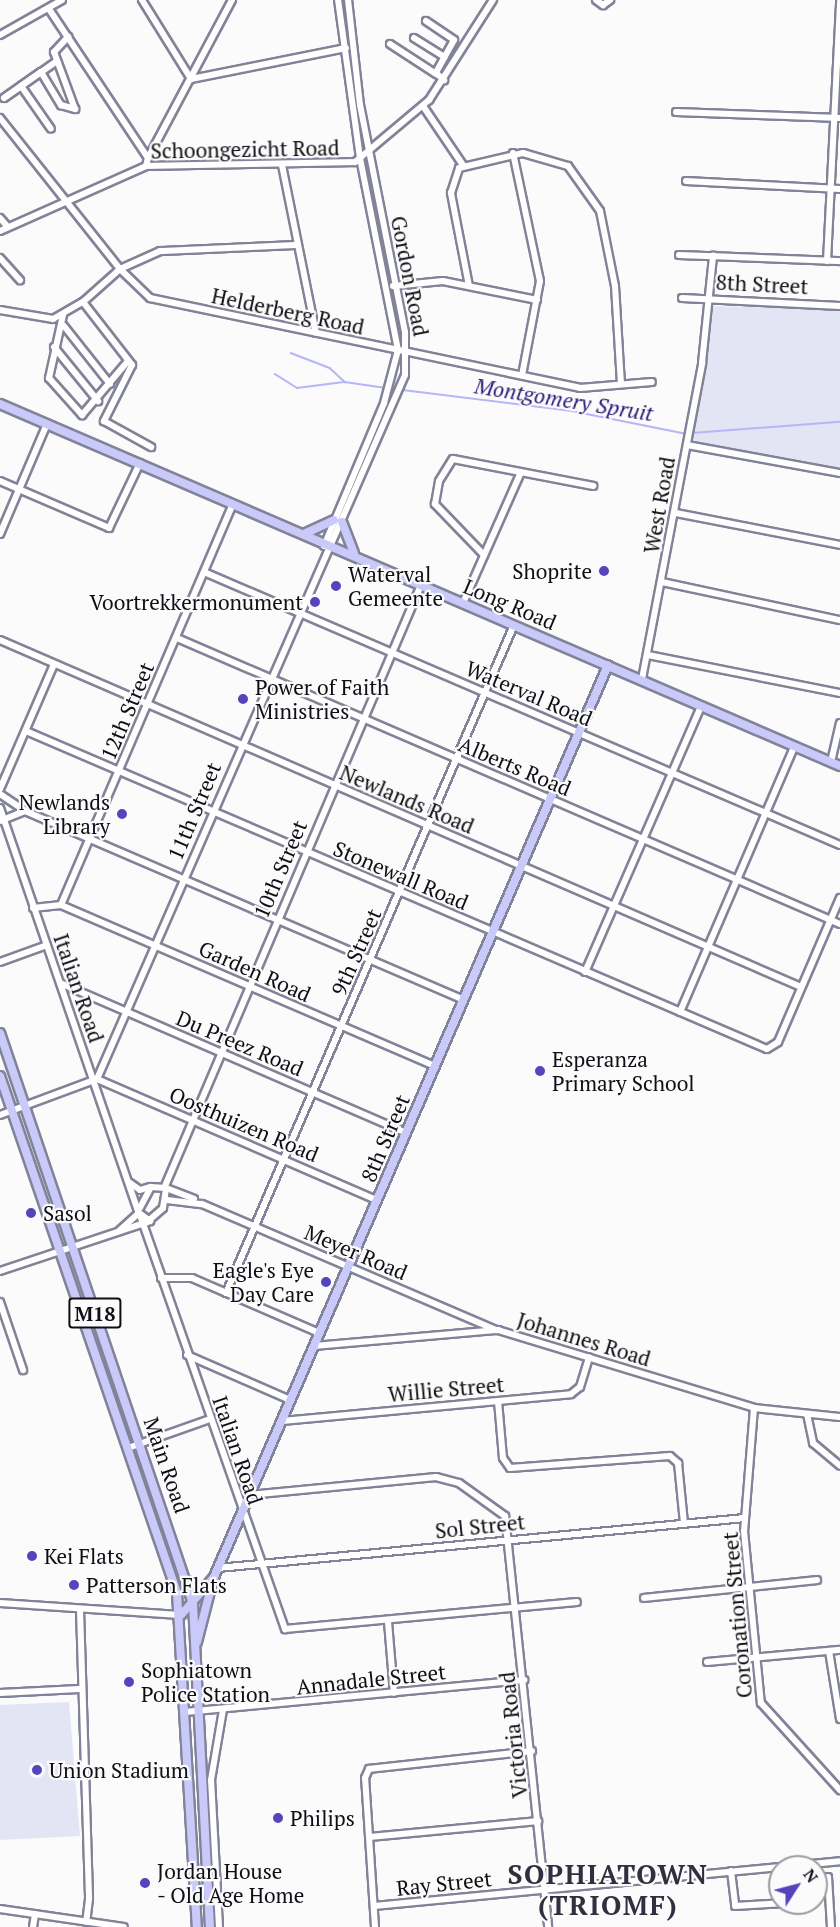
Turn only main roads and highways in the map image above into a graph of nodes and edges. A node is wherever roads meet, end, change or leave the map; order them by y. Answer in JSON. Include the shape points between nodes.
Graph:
{"nodes":[{"id":1,"x":0,"y":404,"type":"edge"},
{"id":2,"x":304,"y":534,"type":"junction"},
{"id":3,"x":358,"y":557,"type":"junction"},
{"id":4,"x":608,"y":665,"type":"junction"},
{"id":5,"x":840,"y":766,"type":"edge"},
{"id":6,"x":0,"y":1033,"type":"edge"},
{"id":7,"x":0,"y":1076,"type":"edge"},
{"id":8,"x":214,"y":1577,"type":"junction"},
{"id":9,"x":187,"y":1581,"type":"junction"},
{"id":10,"x":210,"y":1585,"type":"junction"},
{"id":11,"x":193,"y":1604,"type":"junction"},
{"id":12,"x":181,"y":1616,"type":"junction"},
{"id":13,"x":195,"y":1649,"type":"junction"},
{"id":14,"x":197,"y":1927,"type":"edge"},
{"id":15,"x":210,"y":1927,"type":"edge"}],
"edges":[{"from":1,"to":2,"type":"main road","name":"Long Road"},
{"from":2,"to":3,"type":"main road","name":"Long Road"},
{"from":2,"to":3,"type":"main road","via":[[338,521],[344,539]]},
{"from":3,"to":4,"type":"main road","name":"Long Road"},
{"from":4,"to":5,"type":"main road","name":"Long Road"},
{"from":4,"to":8,"type":"main road","name":"8th Street"},
{"from":6,"to":9,"type":"main road","name":"Main Road","number":"M18"},
{"from":7,"to":12,"type":"main road","name":"Main Road","number":"M18","via":[[62,1251]]},
{"from":8,"to":10,"type":"main road","name":"8th Street"},
{"from":8,"to":13,"type":"main road"},
{"from":9,"to":10,"type":"main road","via":[[198,1588]]},
{"from":9,"to":11,"type":"main road","name":"Main Road","number":"M18"},
{"from":10,"to":11,"type":"main road","name":"8th Street"},
{"from":11,"to":12,"type":"main road","name":"8th Street"},
{"from":11,"to":13,"type":"main road","name":"Main Road","number":"M18"},
{"from":12,"to":14,"type":"main road","name":"Main Road","number":"M18"},
{"from":13,"to":15,"type":"main road","name":"Main Road","number":"M18"}]}
